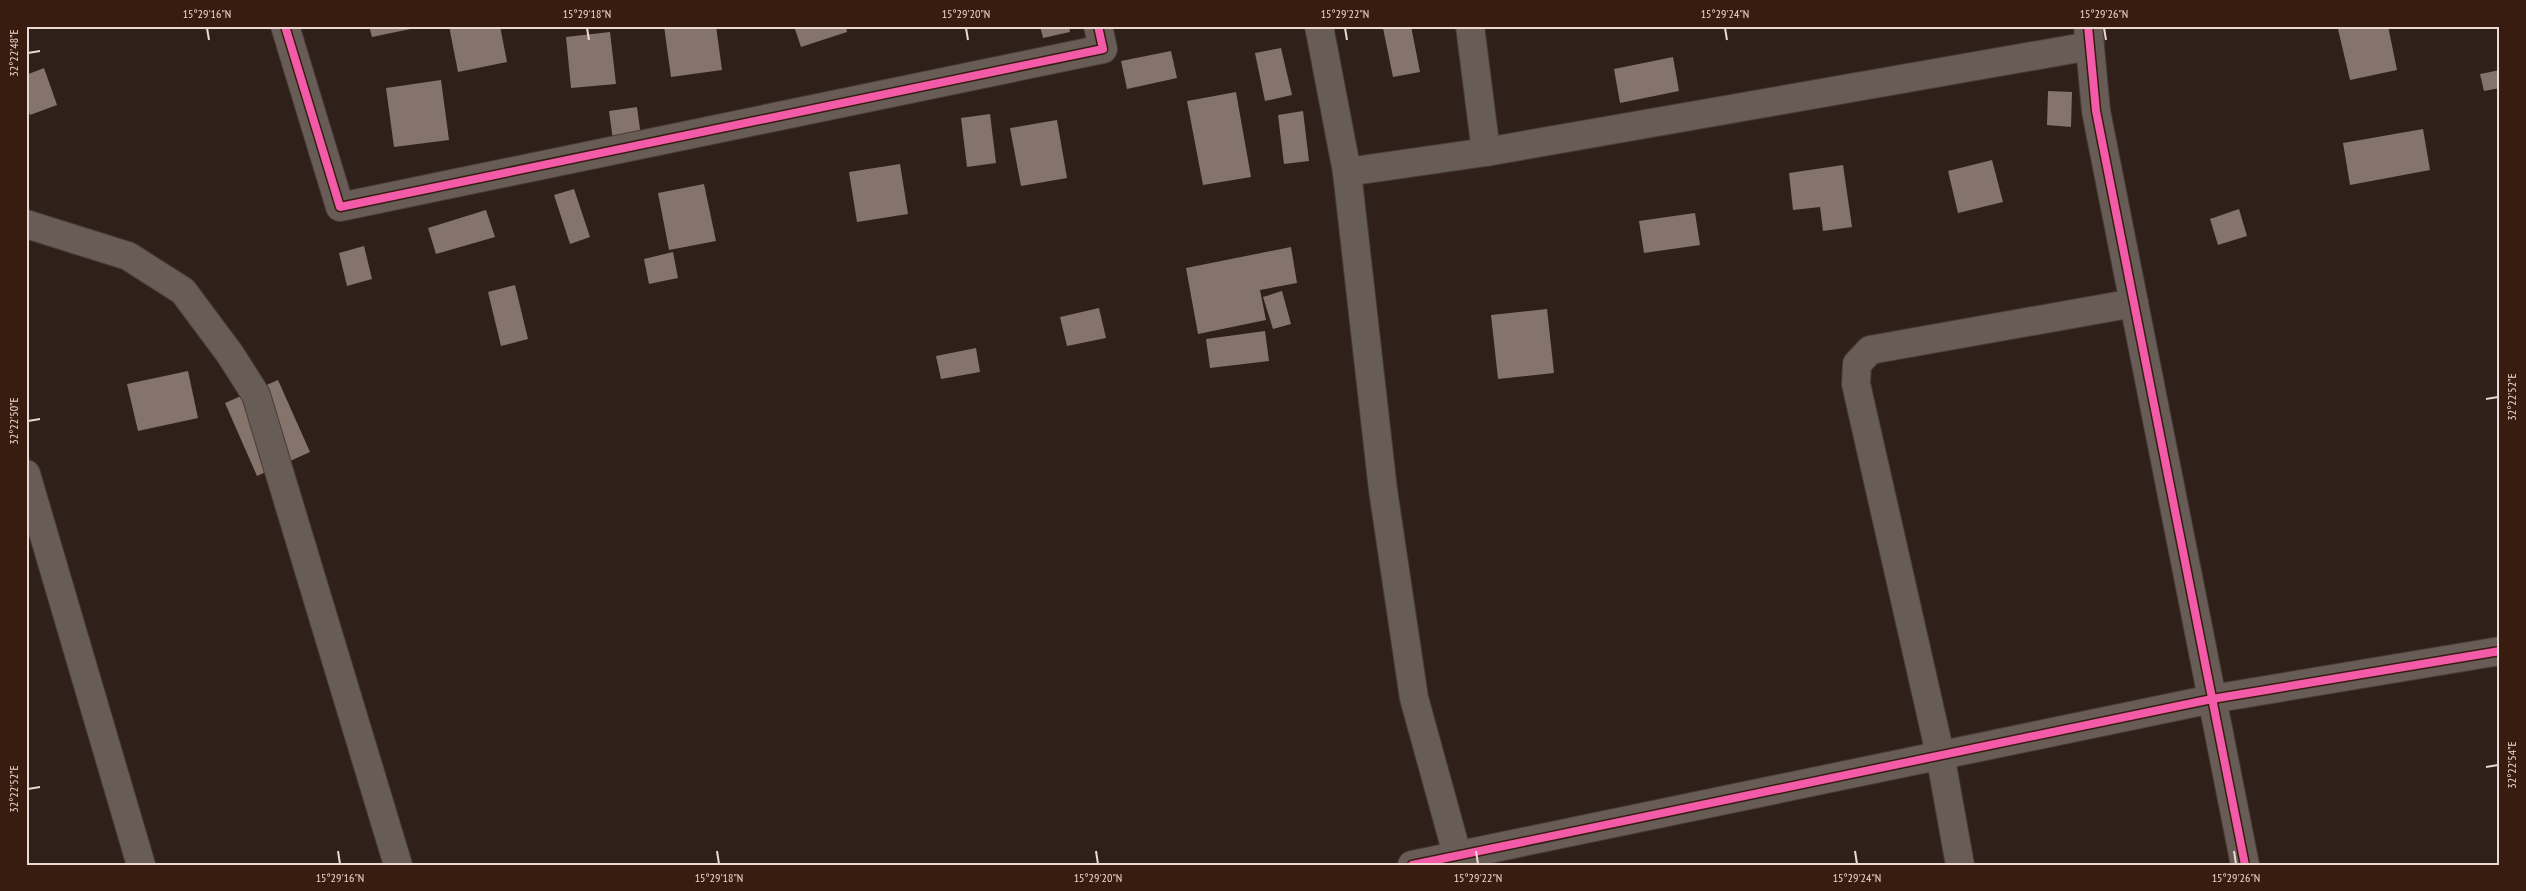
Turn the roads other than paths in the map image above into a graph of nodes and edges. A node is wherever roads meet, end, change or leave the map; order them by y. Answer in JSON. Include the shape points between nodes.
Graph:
{"nodes":[{"id":1,"x":285,"y":26,"type":"edge"},
{"id":2,"x":1098,"y":26,"type":"edge"},
{"id":3,"x":1319,"y":26,"type":"edge"},
{"id":4,"x":1470,"y":26,"type":"edge"},
{"id":5,"x":2089,"y":36,"type":"edge"},
{"id":6,"x":1486,"y":152,"type":"junction"},
{"id":7,"x":1347,"y":172,"type":"junction"},
{"id":8,"x":26,"y":224,"type":"edge"},
{"id":9,"x":2134,"y":303,"type":"junction"},
{"id":10,"x":26,"y":474,"type":"edge"},
{"id":11,"x":2500,"y":651,"type":"edge"},
{"id":12,"x":2212,"y":699,"type":"junction"},
{"id":13,"x":1940,"y":754,"type":"junction"},
{"id":14,"x":1459,"y":860,"type":"edge"},
{"id":15,"x":141,"y":865,"type":"edge"},
{"id":16,"x":398,"y":865,"type":"edge"},
{"id":17,"x":1412,"y":865,"type":"edge"},
{"id":18,"x":1960,"y":865,"type":"edge"},
{"id":19,"x":2245,"y":865,"type":"edge"}],
"edges":[{"from":1,"to":2,"type":"street","via":[[340,207],[1103,49]]},
{"from":3,"to":7,"type":"street"},
{"from":4,"to":6,"type":"street"},
{"from":5,"to":6,"type":"street"},
{"from":5,"to":9,"type":"street","via":[[2096,111]]},
{"from":6,"to":7,"type":"street"},
{"from":7,"to":14,"type":"street","via":[[1383,490],[1414,698]]},
{"from":8,"to":16,"type":"street","via":[[128,256],[183,291],[256,395]]},
{"from":9,"to":12,"type":"street"},
{"from":9,"to":13,"type":"street","via":[[1870,350],[1857,364],[1856,384]]},
{"from":10,"to":15,"type":"street"},
{"from":11,"to":12,"type":"street"},
{"from":12,"to":13,"type":"street"},
{"from":12,"to":19,"type":"street"},
{"from":13,"to":14,"type":"street"},
{"from":13,"to":18,"type":"street"},
{"from":14,"to":17,"type":"street"}]}
